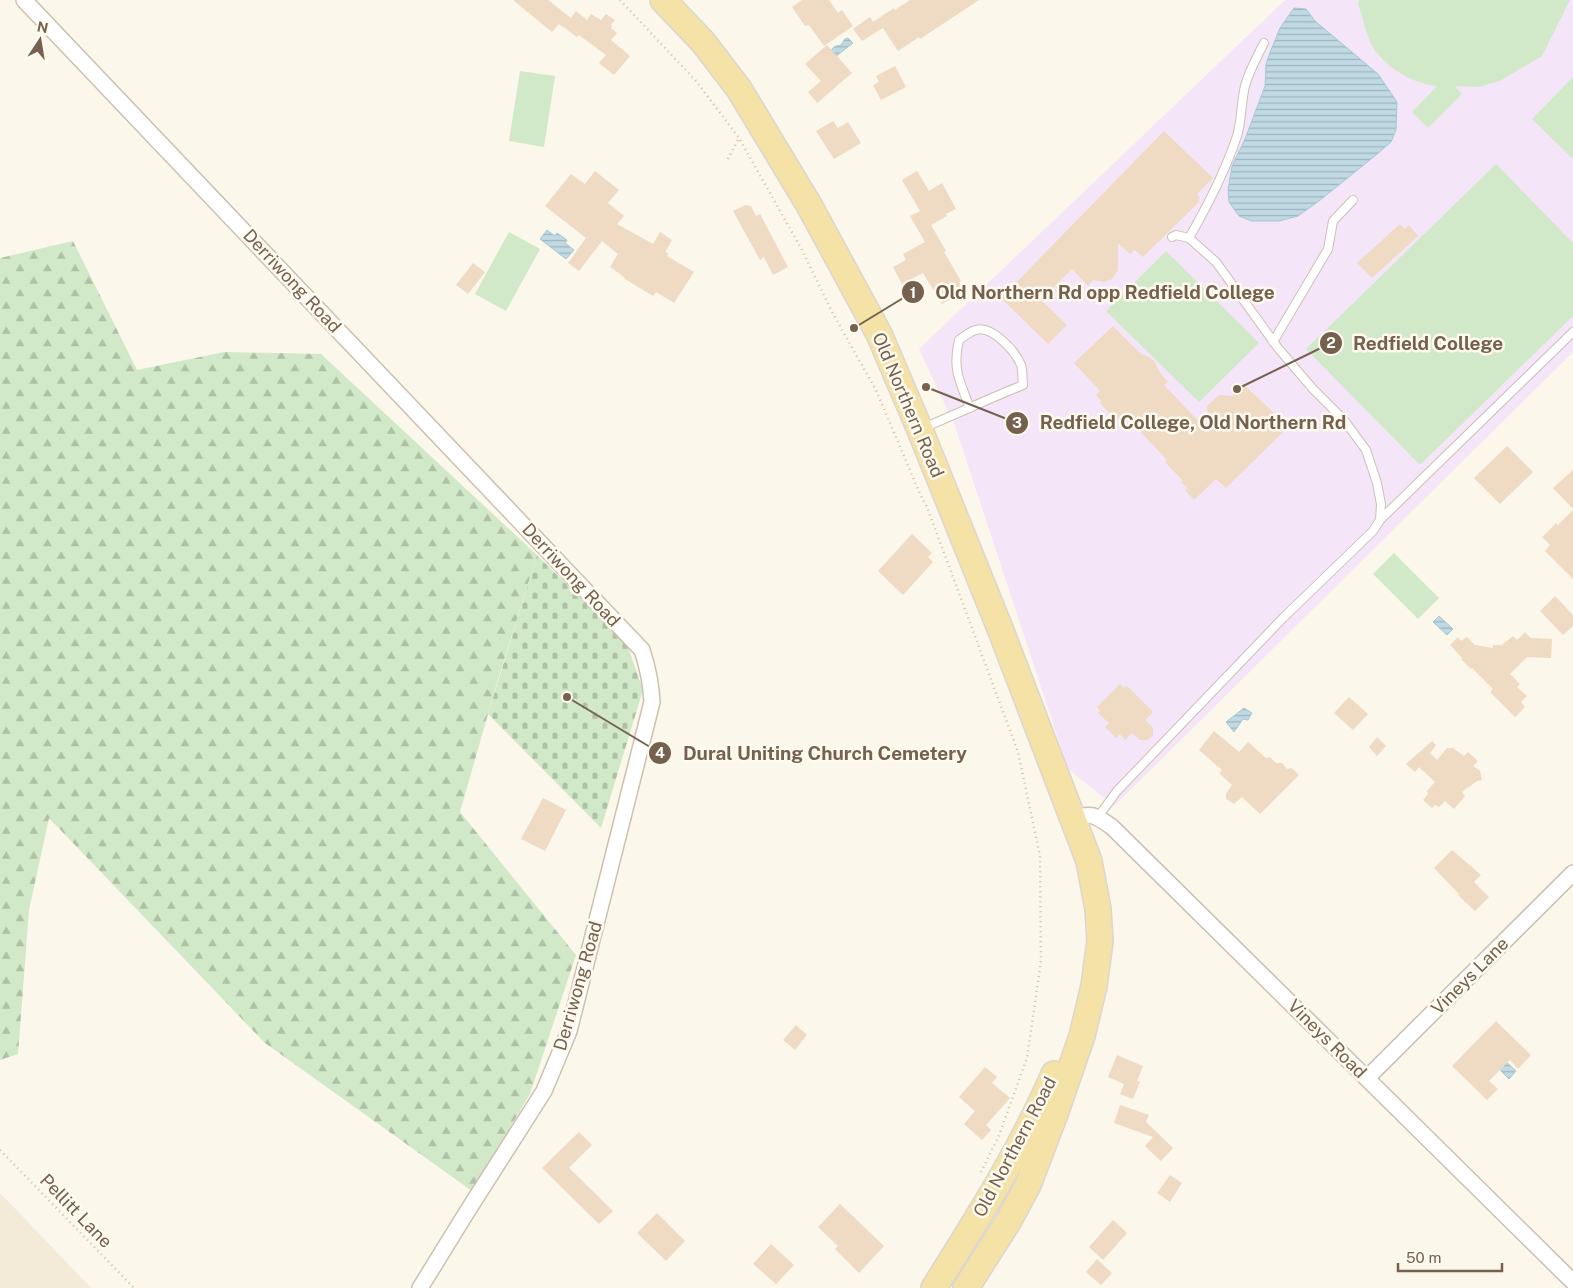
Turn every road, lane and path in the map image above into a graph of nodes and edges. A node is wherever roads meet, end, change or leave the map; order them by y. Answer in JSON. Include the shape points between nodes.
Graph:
{"nodes":[{"id":1,"x":24,"y":0,"type":"edge"},
{"id":2,"x":620,"y":0,"type":"edge"},
{"id":3,"x":664,"y":0,"type":"edge"},
{"id":4,"x":1264,"y":43,"type":"dead end"},
{"id":5,"x":739,"y":138,"type":"junction"},
{"id":6,"x":728,"y":159,"type":"dead end"},
{"id":7,"x":1353,"y":200,"type":"dead end"},
{"id":8,"x":1172,"y":236,"type":"dead end"},
{"id":9,"x":1189,"y":238,"type":"junction"},
{"id":10,"x":1573,"y":332,"type":"edge"},
{"id":11,"x":1273,"y":342,"type":"junction"},
{"id":12,"x":970,"y":408,"type":"junction"},
{"id":13,"x":920,"y":430,"type":"junction"},
{"id":14,"x":1380,"y":520,"type":"junction"},
{"id":15,"x":1098,"y":817,"type":"junction"},
{"id":16,"x":1072,"y":819,"type":"junction"},
{"id":17,"x":1573,"y":873,"type":"edge"},
{"id":18,"x":1367,"y":1078,"type":"junction"},
{"id":19,"x":0,"y":1150,"type":"edge"},
{"id":20,"x":977,"y":1179,"type":"dead end"},
{"id":21,"x":1573,"y":1282,"type":"edge"},
{"id":22,"x":134,"y":1288,"type":"edge"},
{"id":23,"x":420,"y":1288,"type":"edge"},
{"id":24,"x":934,"y":1288,"type":"edge"},
{"id":25,"x":966,"y":1288,"type":"edge"}],
"edges":[{"from":1,"to":23,"type":"street","name":"Derriwong Road","via":[[642,650],[648,669],[652,702],[569,1031],[544,1091]]},
{"from":2,"to":5,"type":"path","via":[[696,81]]},
{"from":3,"to":13,"type":"main road","name":"Old Northern Road","via":[[722,66],[774,143],[879,334]]},
{"from":4,"to":9,"type":"lane","via":[[1245,87],[1238,133],[1228,161]]},
{"from":5,"to":6,"type":"path"},
{"from":5,"to":20,"type":"path","via":[[876,390],[926,507],[1018,752],[1040,856],[1041,961],[1027,1058],[998,1138]]},
{"from":7,"to":11,"type":"lane","via":[[1333,221],[1328,248]]},
{"from":8,"to":9,"type":"lane"},
{"from":9,"to":11,"type":"lane","via":[[1216,262]]},
{"from":10,"to":14,"type":"lane"},
{"from":11,"to":14,"type":"lane","via":[[1313,390],[1344,420],[1366,450],[1377,483]]},
{"from":12,"to":12,"type":"lane","via":[[957,373],[956,354],[959,340],[984,329],[997,335],[1017,357],[1024,385]]},
{"from":12,"to":13,"type":"lane"},
{"from":13,"to":16,"type":"main road","name":"Old Northern Road"},
{"from":14,"to":15,"type":"lane","via":[[1373,531],[1283,618],[1117,792]]},
{"from":15,"to":16,"type":"street","via":[[1085,814]]},
{"from":15,"to":18,"type":"street","name":"Vineys Road","via":[[1143,856]]},
{"from":16,"to":24,"type":"main road","name":"Old Northern Road","via":[[1087,948],[1079,996],[1067,1037],[1035,1115]]},
{"from":16,"to":25,"type":"main road","name":"Old Northern Road","via":[[1089,861],[1098,909],[1100,941],[1094,986],[1072,1067],[1028,1185]]},
{"from":17,"to":18,"type":"street","name":"Vineys Lane"},
{"from":18,"to":21,"type":"street","name":"Vineys Road"},
{"from":19,"to":22,"type":"path","name":"Pellitt Lane"}]}
